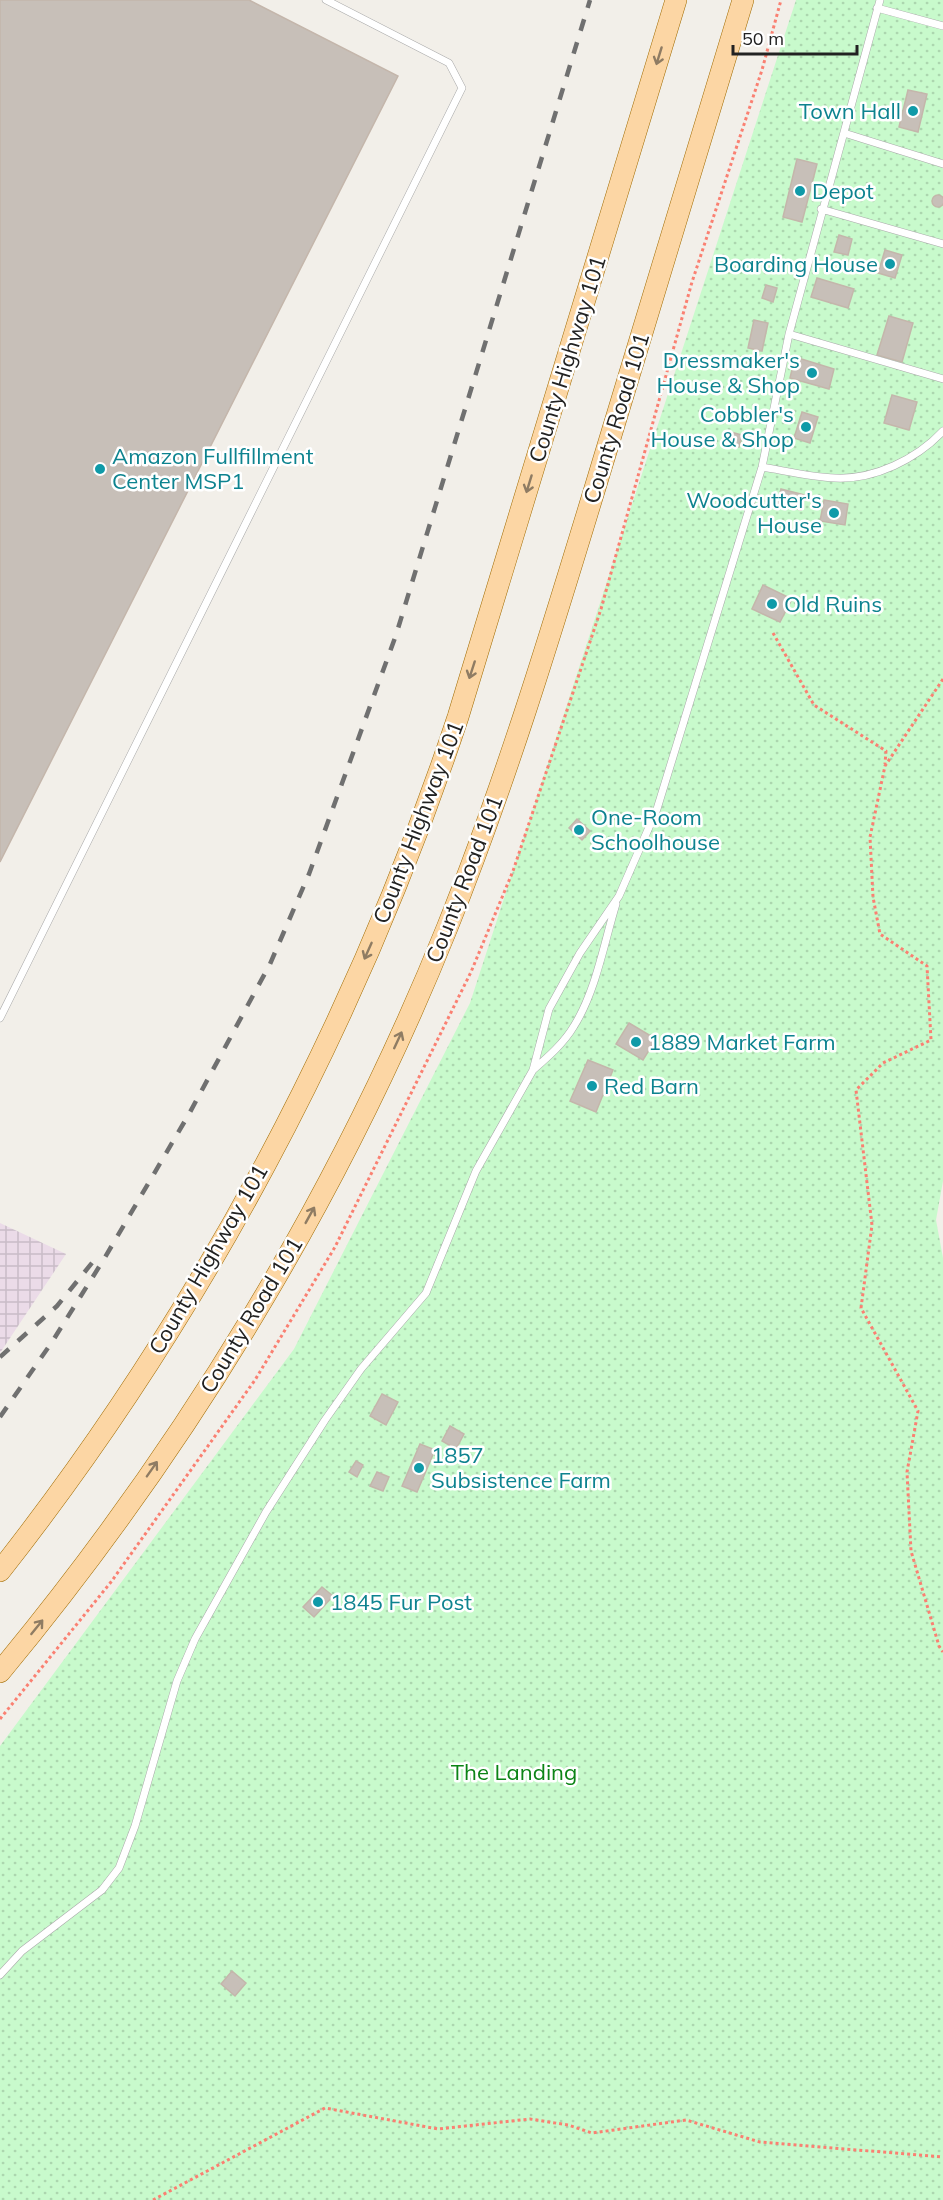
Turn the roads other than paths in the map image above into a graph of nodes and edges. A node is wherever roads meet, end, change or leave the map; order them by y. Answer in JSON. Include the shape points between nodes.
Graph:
{"nodes":[{"id":1,"x":326,"y":0,"type":"edge"},
{"id":2,"x":676,"y":0,"type":"edge"},
{"id":3,"x":743,"y":0,"type":"edge"},
{"id":4,"x":878,"y":4,"type":"edge"},
{"id":5,"x":943,"y":26,"type":"edge"},
{"id":6,"x":844,"y":133,"type":"junction"},
{"id":7,"x":943,"y":164,"type":"edge"},
{"id":8,"x":821,"y":209,"type":"junction"},
{"id":9,"x":943,"y":244,"type":"edge"},
{"id":10,"x":789,"y":334,"type":"junction"},
{"id":11,"x":943,"y":379,"type":"edge"},
{"id":12,"x":943,"y":431,"type":"edge"},
{"id":13,"x":762,"y":467,"type":"junction"},
{"id":14,"x":619,"y":896,"type":"junction"},
{"id":15,"x":0,"y":1018,"type":"edge"},
{"id":16,"x":533,"y":1070,"type":"junction"},
{"id":17,"x":0,"y":1571,"type":"edge"},
{"id":18,"x":0,"y":1672,"type":"edge"},
{"id":19,"x":0,"y":1975,"type":"edge"}],
"edges":[{"from":1,"to":15,"type":"lane","via":[[449,63],[462,88]]},
{"from":2,"to":17,"type":"main road","name":"County Highway 101","one_way":true,"via":[[458,717],[431,797],[376,934],[291,1115],[191,1292],[90,1448]]},
{"from":18,"to":3,"type":"main road","name":"County Road 101","one_way":true,"via":[[89,1561],[197,1405],[332,1174],[409,1016],[447,930],[514,750]]},
{"from":4,"to":5,"type":"lane"},
{"from":4,"to":6,"type":"lane"},
{"from":6,"to":7,"type":"lane"},
{"from":6,"to":8,"type":"lane"},
{"from":8,"to":9,"type":"lane"},
{"from":8,"to":10,"type":"lane"},
{"from":10,"to":11,"type":"lane"},
{"from":10,"to":13,"type":"lane"},
{"from":12,"to":13,"type":"lane","via":[[902,462],[851,477]]},
{"from":13,"to":14,"type":"lane","via":[[657,809]]},
{"from":14,"to":16,"type":"lane","via":[[580,953],[549,1009]]},
{"from":14,"to":16,"type":"lane","via":[[583,1011],[573,1028]]},
{"from":16,"to":19,"type":"lane","via":[[476,1171],[426,1293],[325,1420],[266,1512],[195,1639],[177,1681],[119,1869],[102,1890],[22,1951]]}]}
